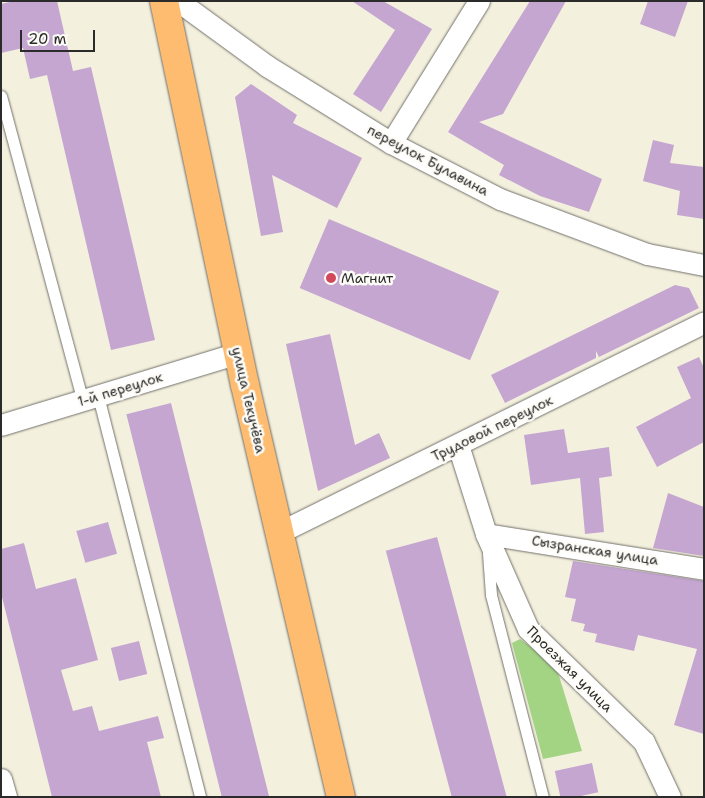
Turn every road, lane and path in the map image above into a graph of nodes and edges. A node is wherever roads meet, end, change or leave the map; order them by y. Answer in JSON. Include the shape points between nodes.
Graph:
{"nodes":[{"id":1,"x":164,"y":1,"type":"edge"},
{"id":2,"x":178,"y":1,"type":"edge"},
{"id":3,"x":479,"y":1,"type":"edge"},
{"id":4,"x":1,"y":96,"type":"edge"},
{"id":5,"x":391,"y":143,"type":"junction"},
{"id":6,"x":704,"y":265,"type":"edge"},
{"id":7,"x":704,"y":322,"type":"edge"},
{"id":8,"x":238,"y":353,"type":"junction"},
{"id":9,"x":90,"y":398,"type":"junction"},
{"id":10,"x":1,"y":425,"type":"edge"},
{"id":11,"x":458,"y":445,"type":"junction"},
{"id":12,"x":280,"y":532,"type":"junction"},
{"id":13,"x":486,"y":534,"type":"junction"},
{"id":14,"x":704,"y":569,"type":"edge"},
{"id":15,"x":1,"y":780,"type":"edge"},
{"id":16,"x":6,"y":797,"type":"edge"},
{"id":17,"x":200,"y":797,"type":"edge"},
{"id":18,"x":341,"y":797,"type":"edge"},
{"id":19,"x":543,"y":797,"type":"edge"},
{"id":20,"x":670,"y":797,"type":"edge"}],
"edges":[{"from":1,"to":8,"type":"main road","name":"улица Текучёва"},
{"from":2,"to":5,"type":"street","name":"переулок Булавина","via":[[267,66]]},
{"from":3,"to":5,"type":"street"},
{"from":4,"to":9,"type":"lane"},
{"from":5,"to":6,"type":"street","name":"переулок Булавина","via":[[500,199],[647,254]]},
{"from":7,"to":11,"type":"street","name":"Трудовой переулок"},
{"from":8,"to":9,"type":"street","name":"1-й переулок"},
{"from":8,"to":12,"type":"main road","name":"улица Текучёва"},
{"from":9,"to":10,"type":"street","name":"1-й переулок"},
{"from":9,"to":17,"type":"lane"},
{"from":11,"to":12,"type":"street","name":"Трудовой переулок"},
{"from":11,"to":13,"type":"street","name":"Проезжая улица"},
{"from":12,"to":18,"type":"main road","name":"улица Текучёва"},
{"from":13,"to":14,"type":"street","name":"Сызранская улица"},
{"from":13,"to":19,"type":"lane","via":[[491,595]]},
{"from":13,"to":20,"type":"street","name":"Проезжая улица","via":[[528,629],[644,742]]},
{"from":15,"to":16,"type":"street"}]}
